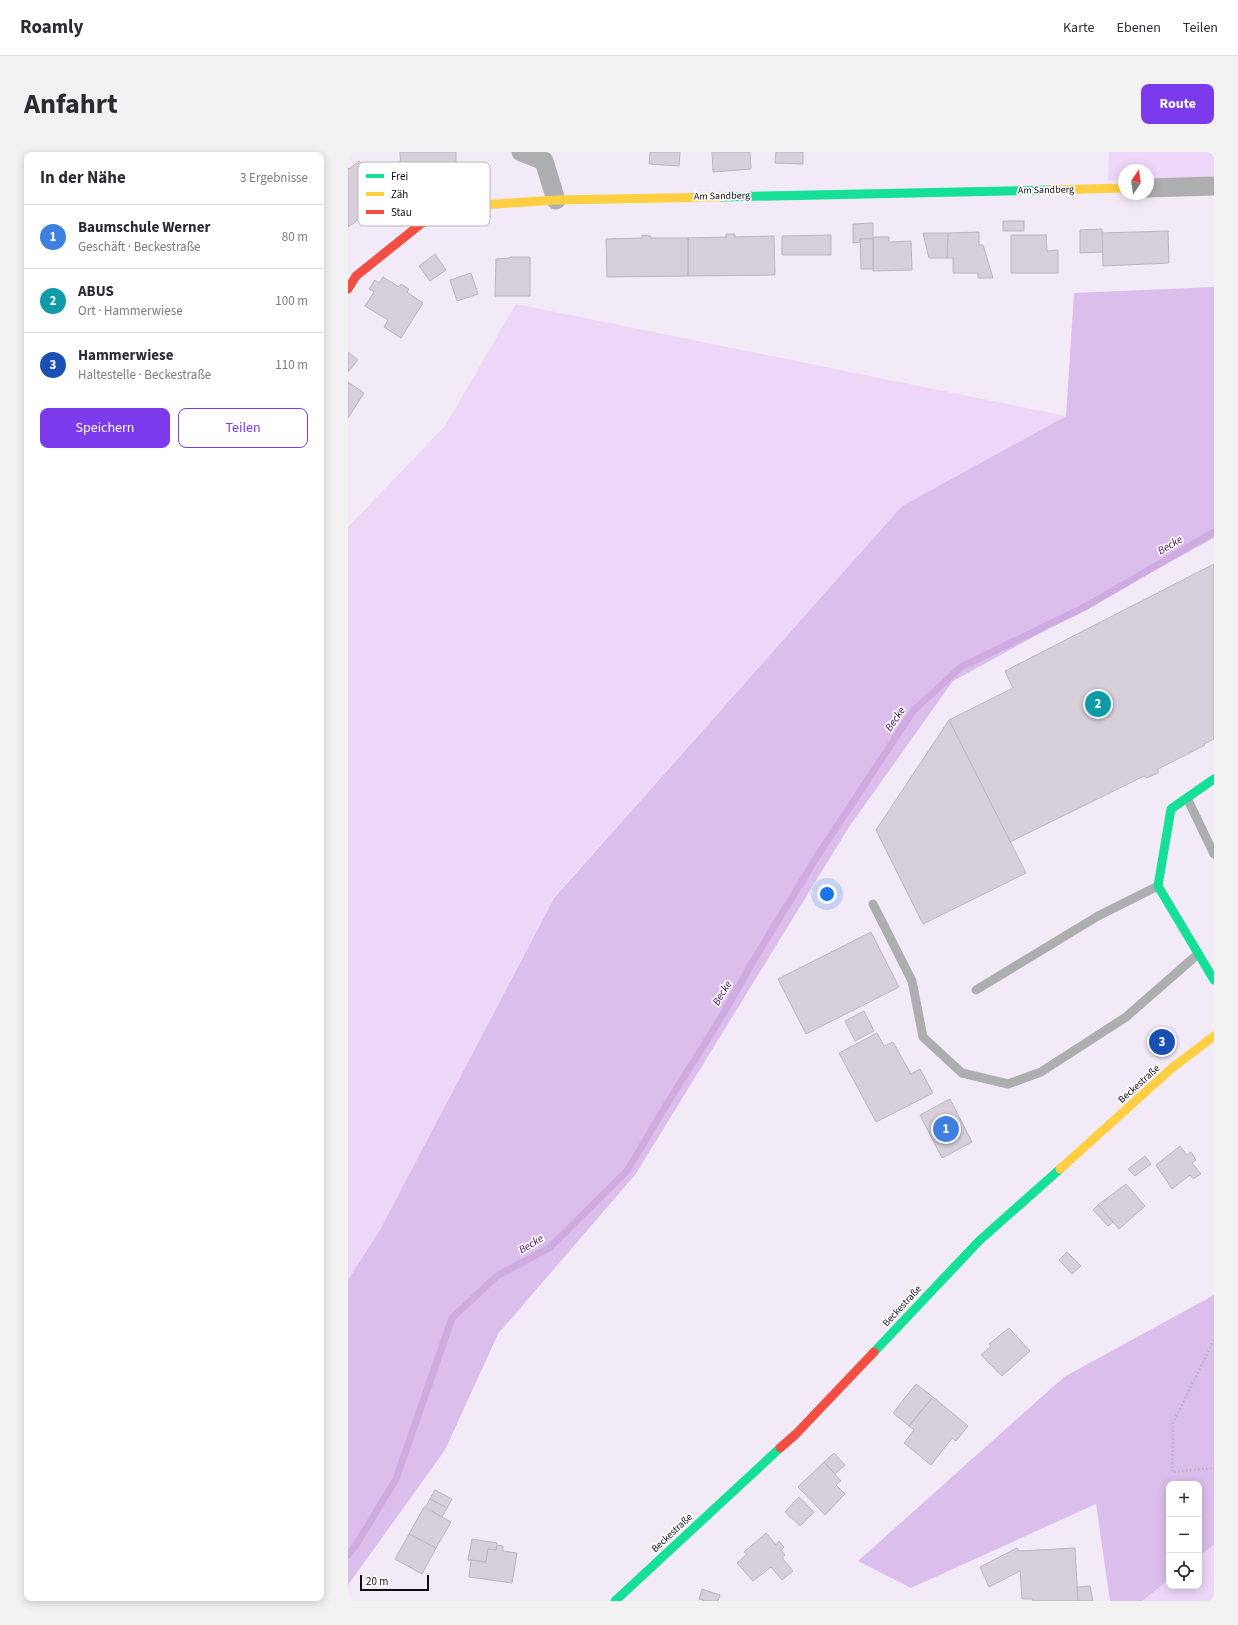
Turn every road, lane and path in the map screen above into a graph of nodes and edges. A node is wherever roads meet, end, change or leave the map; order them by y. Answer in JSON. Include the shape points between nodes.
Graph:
{"nodes":[{"id":1,"x":521,"y":152,"type":"edge"},
{"id":2,"x":1214,"y":186,"type":"edge"},
{"id":3,"x":1118,"y":188,"type":"edge"},
{"id":4,"x":1154,"y":188,"type":"edge"},
{"id":5,"x":556,"y":200,"type":"junction"},
{"id":6,"x":490,"y":204,"type":"edge"},
{"id":7,"x":418,"y":226,"type":"edge"},
{"id":8,"x":348,"y":289,"type":"edge"},
{"id":9,"x":1214,"y":779,"type":"edge"},
{"id":10,"x":1187,"y":798,"type":"junction"},
{"id":11,"x":1214,"y":854,"type":"edge"},
{"id":12,"x":1158,"y":886,"type":"junction"},
{"id":13,"x":873,"y":904,"type":"dead end"},
{"id":14,"x":1198,"y":954,"type":"junction"},
{"id":15,"x":1214,"y":980,"type":"edge"},
{"id":16,"x":976,"y":990,"type":"dead end"},
{"id":17,"x":1214,"y":1036,"type":"edge"},
{"id":18,"x":1214,"y":1340,"type":"edge"},
{"id":19,"x":1214,"y":1468,"type":"edge"},
{"id":20,"x":615,"y":1601,"type":"edge"}],
"edges":[{"from":1,"to":5,"type":"street","via":[[544,162]]},
{"from":2,"to":4,"type":"street"},
{"from":3,"to":5,"type":"street","name":"Am Sandberg"},
{"from":5,"to":6,"type":"street","name":"Am Sandberg"},
{"from":7,"to":8,"type":"street","name":"Am Sandberg","via":[[356,276]]},
{"from":9,"to":10,"type":"street"},
{"from":10,"to":11,"type":"lane"},
{"from":10,"to":12,"type":"street","via":[[1171,809]]},
{"from":12,"to":14,"type":"street"},
{"from":12,"to":16,"type":"lane","via":[[1098,916]]},
{"from":13,"to":14,"type":"lane","via":[[912,981],[923,1037],[962,1072],[1008,1084],[1041,1072],[1126,1017]]},
{"from":14,"to":15,"type":"street"},
{"from":17,"to":20,"type":"street","name":"Beckestraße","via":[[1172,1068],[979,1241],[796,1434]]},
{"from":18,"to":19,"type":"path","via":[[1173,1423],[1172,1472]]}]}
